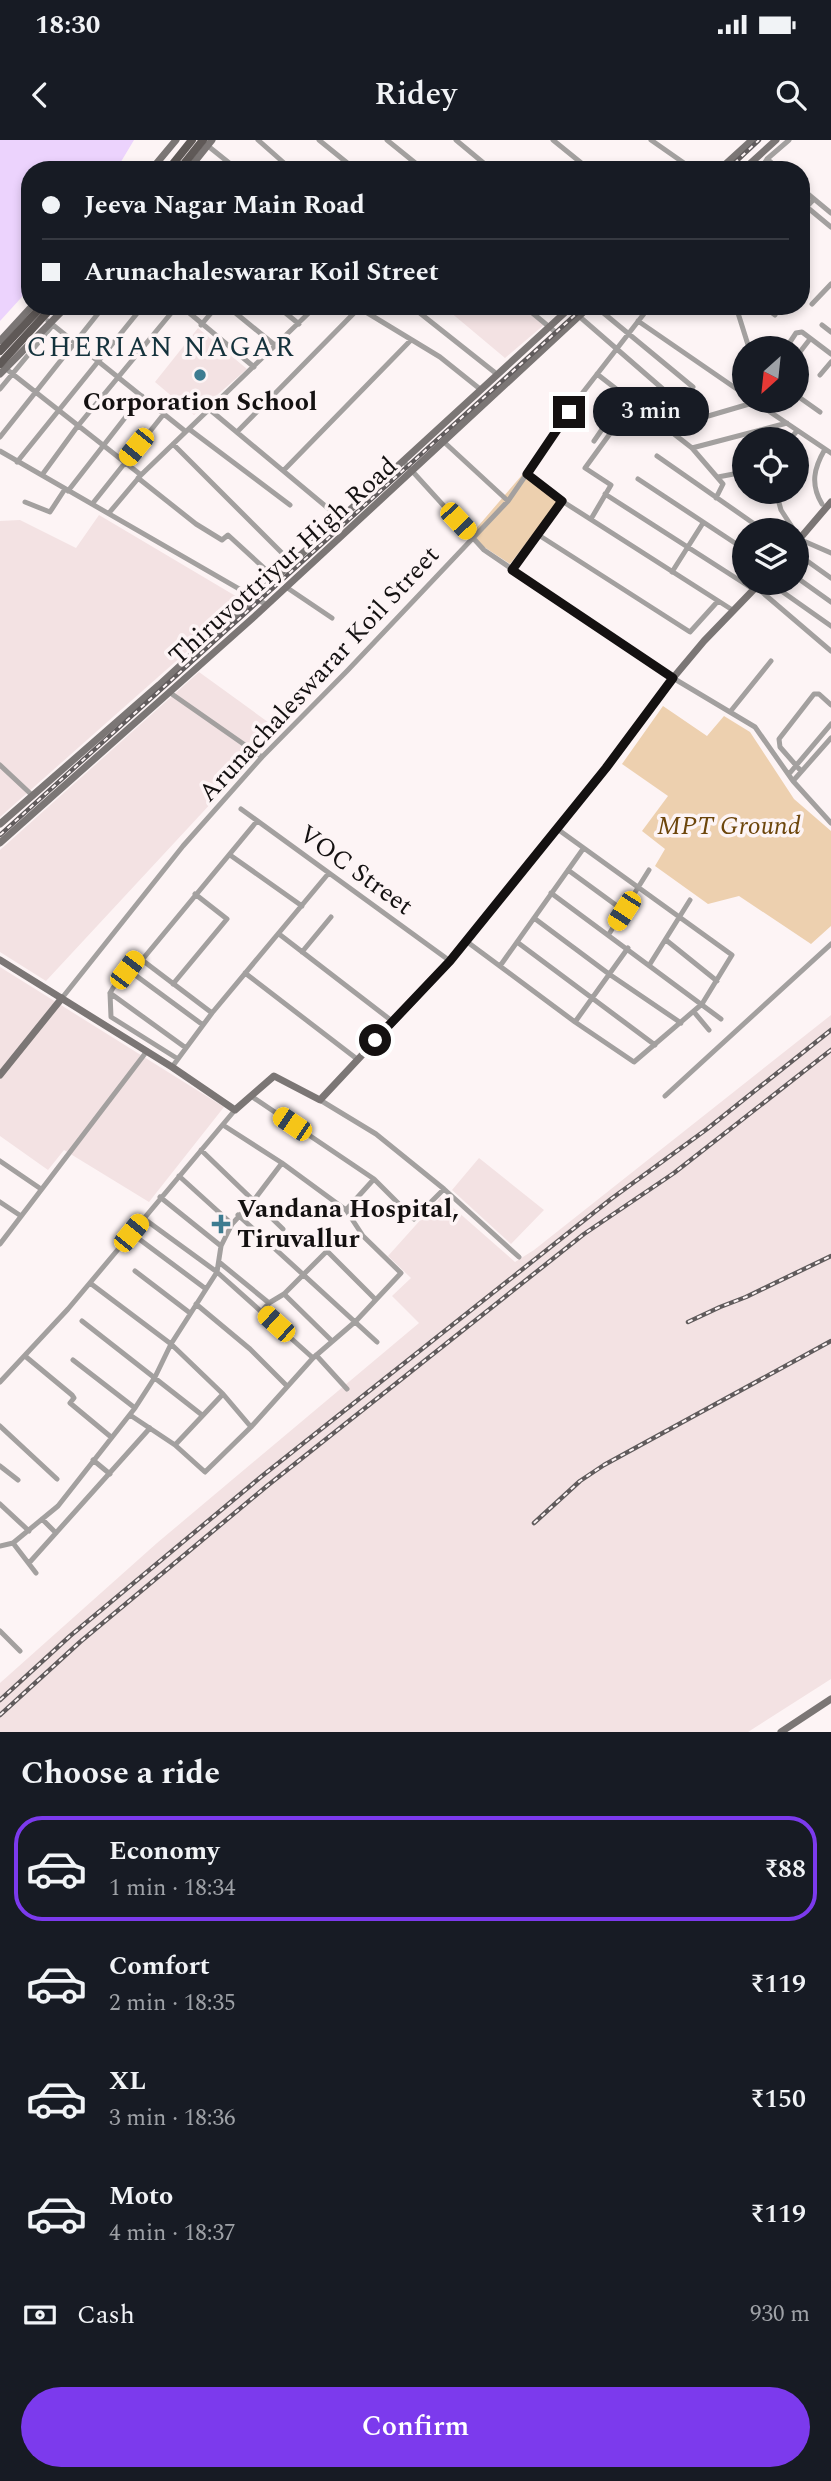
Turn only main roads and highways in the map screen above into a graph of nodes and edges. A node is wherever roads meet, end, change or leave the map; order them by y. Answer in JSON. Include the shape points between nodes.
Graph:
{"nodes":[{"id":1,"x":176,"y":140,"type":"edge"},
{"id":2,"x":192,"y":140,"type":"edge"},
{"id":3,"x":752,"y":140,"type":"edge"},
{"id":4,"x":775,"y":140,"type":"edge"},
{"id":5,"x":208,"y":142,"type":"edge"},
{"id":6,"x":158,"y":161,"type":"edge"},
{"id":7,"x":175,"y":161,"type":"edge"},
{"id":8,"x":188,"y":161,"type":"edge"},
{"id":9,"x":194,"y":161,"type":"edge"},
{"id":10,"x":729,"y":161,"type":"edge"},
{"id":11,"x":753,"y":161,"type":"edge"},
{"id":12,"x":24,"y":315,"type":"edge"},
{"id":13,"x":34,"y":315,"type":"edge"},
{"id":14,"x":44,"y":315,"type":"edge"},
{"id":15,"x":60,"y":315,"type":"edge"},
{"id":16,"x":563,"y":315,"type":"edge"},
{"id":17,"x":582,"y":315,"type":"edge"},
{"id":18,"x":0,"y":341,"type":"edge"},
{"id":19,"x":0,"y":351,"type":"edge"},
{"id":20,"x":4,"y":370,"type":"edge"},
{"id":21,"x":831,"y":502,"type":"edge"},
{"id":22,"x":809,"y":524,"type":"edge"},
{"id":23,"x":749,"y":595,"type":"edge"},
{"id":24,"x":0,"y":824,"type":"edge"},
{"id":25,"x":0,"y":843,"type":"edge"},
{"id":26,"x":0,"y":960,"type":"edge"},
{"id":27,"x":62,"y":998,"type":"junction"},
{"id":28,"x":0,"y":1075,"type":"edge"},
{"id":29,"x":831,"y":1699,"type":"edge"},
{"id":30,"x":781,"y":1732,"type":"edge"}],
"edges":[{"from":1,"to":6,"type":"main road"},
{"from":2,"to":7,"type":"main road"},
{"from":3,"to":10,"type":"main road"},
{"from":4,"to":11,"type":"main road"},
{"from":5,"to":8,"type":"main road"},
{"from":5,"to":9,"type":"main road"},
{"from":12,"to":18,"type":"main road"},
{"from":13,"to":19,"type":"main road"},
{"from":14,"to":20,"type":"main road"},
{"from":15,"to":20,"type":"main road"},
{"from":16,"to":24,"type":"main road","name":"Thiruvottriyur High Road"},
{"from":17,"to":25,"type":"main road","name":"Thiruvottriyur High Road"},
{"from":21,"to":22,"type":"main road"},
{"from":23,"to":27,"type":"main road","via":[[673,678],[450,961],[320,1100],[274,1076],[235,1110]]},
{"from":26,"to":27,"type":"main road"},
{"from":27,"to":28,"type":"main road"},
{"from":29,"to":30,"type":"main road"}]}
